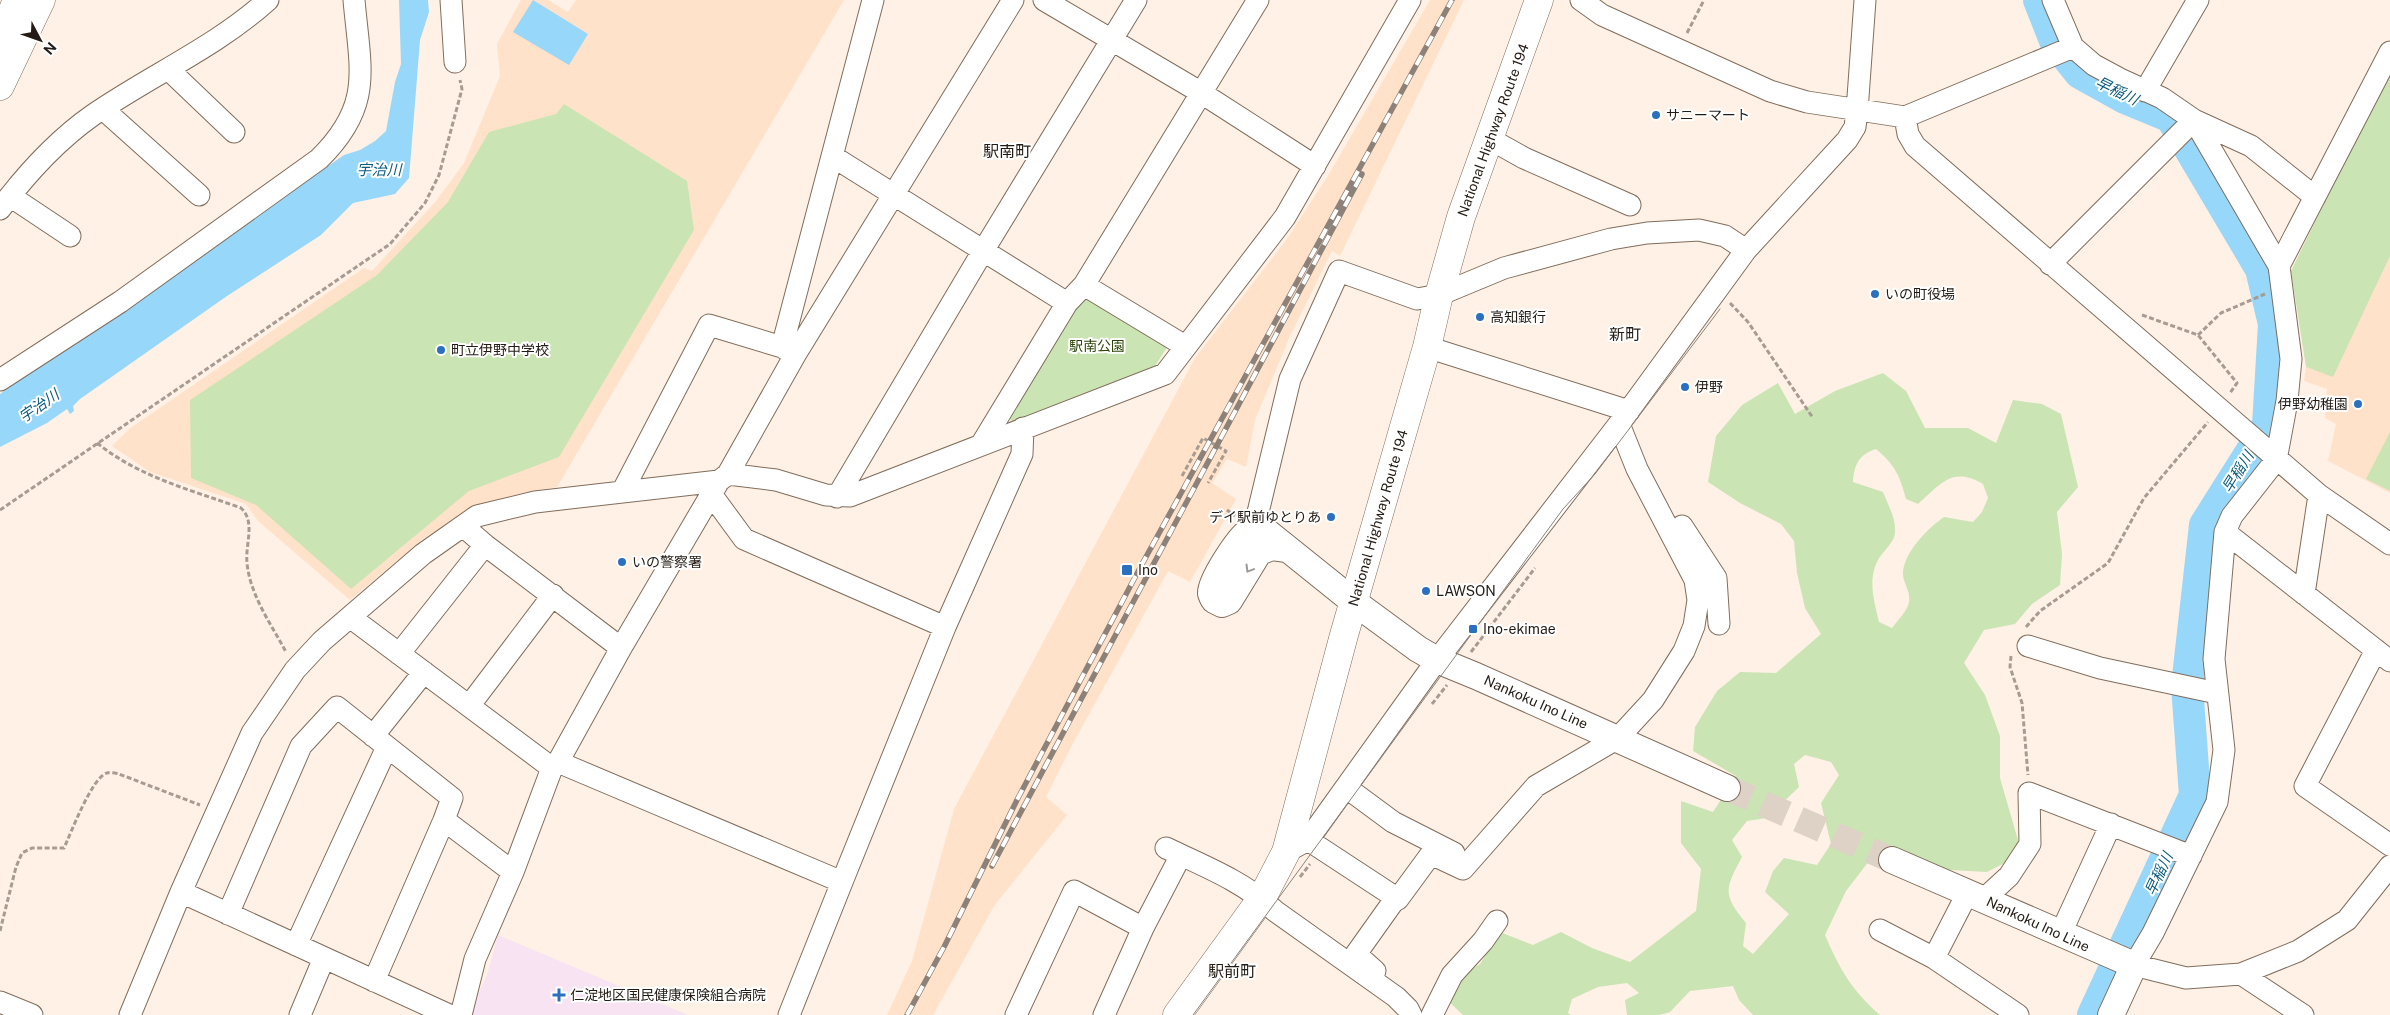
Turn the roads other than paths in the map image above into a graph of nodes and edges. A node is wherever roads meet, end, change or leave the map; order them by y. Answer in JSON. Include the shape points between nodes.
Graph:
{"nodes":[{"id":1,"x":16,"y":0,"type":"edge"},
{"id":2,"x":41,"y":0,"type":"edge"},
{"id":3,"x":268,"y":0,"type":"edge"},
{"id":4,"x":354,"y":0,"type":"edge"},
{"id":5,"x":451,"y":0,"type":"edge"},
{"id":6,"x":873,"y":0,"type":"edge"},
{"id":7,"x":1013,"y":0,"type":"edge"},
{"id":8,"x":1044,"y":0,"type":"edge"},
{"id":9,"x":1136,"y":0,"type":"edge"},
{"id":10,"x":1258,"y":0,"type":"edge"},
{"id":11,"x":1410,"y":0,"type":"edge"},
{"id":12,"x":1539,"y":0,"type":"edge"},
{"id":13,"x":1581,"y":0,"type":"edge"},
{"id":14,"x":1865,"y":0,"type":"edge"},
{"id":15,"x":2053,"y":0,"type":"edge"},
{"id":16,"x":2198,"y":0,"type":"edge"},
{"id":17,"x":1112,"y":40,"type":"junction"},
{"id":18,"x":0,"y":42,"type":"edge"},
{"id":19,"x":2073,"y":47,"type":"junction"},
{"id":20,"x":2389,"y":56,"type":"edge"},
{"id":21,"x":455,"y":62,"type":"road end"},
{"id":22,"x":168,"y":69,"type":"junction"},
{"id":23,"x":0,"y":86,"type":"edge"},
{"id":24,"x":2145,"y":91,"type":"junction"},
{"id":25,"x":1200,"y":92,"type":"junction"},
{"id":26,"x":103,"y":109,"type":"junction"},
{"id":27,"x":1857,"y":111,"type":"junction"},
{"id":28,"x":1905,"y":117,"type":"junction"},
{"id":29,"x":2194,"y":120,"type":"junction"},
{"id":30,"x":234,"y":132,"type":"dead end"},
{"id":31,"x":1490,"y":139,"type":"junction"},
{"id":32,"x":832,"y":156,"type":"junction"},
{"id":33,"x":1315,"y":166,"type":"junction"},
{"id":34,"x":892,"y":195,"type":"junction"},
{"id":35,"x":199,"y":196,"type":"dead end"},
{"id":36,"x":2315,"y":197,"type":"junction"},
{"id":37,"x":5,"y":202,"type":"edge"},
{"id":38,"x":1630,"y":205,"type":"dead end"},
{"id":39,"x":70,"y":236,"type":"dead end"},
{"id":40,"x":1746,"y":250,"type":"junction"},
{"id":41,"x":983,"y":251,"type":"junction"},
{"id":42,"x":2050,"y":264,"type":"junction"},
{"id":43,"x":2280,"y":276,"type":"junction"},
{"id":44,"x":1084,"y":285,"type":"junction"},
{"id":45,"x":1439,"y":296,"type":"junction"},
{"id":46,"x":1067,"y":303,"type":"junction"},
{"id":47,"x":1185,"y":346,"type":"junction"},
{"id":48,"x":1427,"y":347,"type":"junction"},
{"id":49,"x":789,"y":351,"type":"junction"},
{"id":50,"x":0,"y":380,"type":"edge"},
{"id":51,"x":1624,"y":417,"type":"junction"},
{"id":52,"x":1023,"y":428,"type":"junction"},
{"id":53,"x":981,"y":445,"type":"junction"},
{"id":54,"x":2276,"y":460,"type":"junction"},
{"id":55,"x":1637,"y":469,"type":"junction"},
{"id":56,"x":719,"y":483,"type":"junction"},
{"id":57,"x":622,"y":492,"type":"junction"},
{"id":58,"x":2318,"y":495,"type":"junction"},
{"id":59,"x":837,"y":497,"type":"junction"},
{"id":60,"x":1244,"y":522,"type":"junction"},
{"id":61,"x":463,"y":526,"type":"junction"},
{"id":62,"x":2225,"y":532,"type":"junction"},
{"id":63,"x":2390,"y":544,"type":"edge"},
{"id":64,"x":485,"y":545,"type":"junction"},
{"id":65,"x":1287,"y":549,"type":"junction"},
{"id":66,"x":2304,"y":594,"type":"junction"},
{"id":67,"x":553,"y":595,"type":"junction"},
{"id":68,"x":1354,"y":602,"type":"junction"},
{"id":69,"x":350,"y":617,"type":"junction"},
{"id":70,"x":1719,"y":624,"type":"dead end"},
{"id":71,"x":945,"y":626,"type":"junction"},
{"id":72,"x":2021,"y":642,"type":"road end"},
{"id":73,"x":621,"y":648,"type":"junction"},
{"id":74,"x":399,"y":654,"type":"junction"},
{"id":75,"x":2383,"y":655,"type":"edge"},
{"id":76,"x":1437,"y":660,"type":"junction"},
{"id":77,"x":424,"y":672,"type":"junction"},
{"id":78,"x":2218,"y":693,"type":"junction"},
{"id":79,"x":469,"y":706,"type":"junction"},
{"id":80,"x":1618,"y":738,"type":"junction"},
{"id":81,"x":380,"y":742,"type":"junction"},
{"id":82,"x":555,"y":765,"type":"junction"},
{"id":83,"x":1347,"y":788,"type":"junction"},
{"id":84,"x":1727,"y":788,"type":"tunnel mouth"},
{"id":85,"x":444,"y":820,"type":"junction"},
{"id":86,"x":2111,"y":824,"type":"junction"},
{"id":87,"x":2390,"y":845,"type":"edge"},
{"id":88,"x":1297,"y":846,"type":"junction"},
{"id":89,"x":2191,"y":856,"type":"junction"},
{"id":90,"x":1892,"y":860,"type":"tunnel mouth"},
{"id":91,"x":1468,"y":864,"type":"junction"},
{"id":92,"x":2390,"y":866,"type":"edge"},
{"id":93,"x":513,"y":872,"type":"junction"},
{"id":94,"x":842,"y":882,"type":"junction"},
{"id":95,"x":180,"y":892,"type":"junction"},
{"id":96,"x":1976,"y":896,"type":"junction"},
{"id":97,"x":1262,"y":898,"type":"junction"},
{"id":98,"x":1398,"y":899,"type":"junction"},
{"id":99,"x":228,"y":914,"type":"junction"},
{"id":100,"x":1497,"y":921,"type":"dead end"},
{"id":101,"x":1143,"y":928,"type":"junction"},
{"id":102,"x":1880,"y":930,"type":"dead end"},
{"id":103,"x":2060,"y":935,"type":"junction"},
{"id":104,"x":296,"y":945,"type":"junction"},
{"id":105,"x":324,"y":958,"type":"junction"},
{"id":106,"x":1934,"y":958,"type":"junction"},
{"id":107,"x":2125,"y":962,"type":"junction"},
{"id":108,"x":2241,"y":974,"type":"junction"},
{"id":109,"x":374,"y":981,"type":"junction"},
{"id":110,"x":1396,"y":998,"type":"junction"},
{"id":111,"x":0,"y":1002,"type":"edge"},
{"id":112,"x":32,"y":1015,"type":"edge"},
{"id":113,"x":130,"y":1015,"type":"edge"},
{"id":114,"x":300,"y":1015,"type":"edge"},
{"id":115,"x":449,"y":1015,"type":"edge"},
{"id":116,"x":461,"y":1015,"type":"edge"},
{"id":117,"x":790,"y":1015,"type":"edge"},
{"id":118,"x":1016,"y":1015,"type":"edge"},
{"id":119,"x":1104,"y":1015,"type":"edge"},
{"id":120,"x":1177,"y":1015,"type":"edge"},
{"id":121,"x":1410,"y":1015,"type":"edge"},
{"id":122,"x":1432,"y":1015,"type":"edge"},
{"id":123,"x":2018,"y":1015,"type":"edge"},
{"id":124,"x":2111,"y":1015,"type":"edge"},
{"id":125,"x":2303,"y":1015,"type":"edge"}],
"edges":[{"from":1,"to":18,"type":"highway"},
{"from":2,"to":23,"type":"highway"},
{"from":3,"to":22,"type":"street","via":[[236,26]]},
{"from":4,"to":50,"type":"street","via":[[361,84],[357,107],[335,143],[319,159],[120,302]]},
{"from":5,"to":21,"type":"street"},
{"from":6,"to":32,"type":"street"},
{"from":7,"to":34,"type":"street"},
{"from":8,"to":17,"type":"street"},
{"from":9,"to":17,"type":"street"},
{"from":10,"to":25,"type":"street"},
{"from":11,"to":33,"type":"street"},
{"from":12,"to":31,"type":"highway","name":"National Highway Route 194"},
{"from":13,"to":27,"type":"street","via":[[1602,15],[1770,91]]},
{"from":14,"to":27,"type":"street"},
{"from":15,"to":19,"type":"street"},
{"from":16,"to":24,"type":"street"},
{"from":17,"to":25,"type":"street"},
{"from":17,"to":41,"type":"street"},
{"from":19,"to":24,"type":"street","via":[[2094,65]]},
{"from":19,"to":28,"type":"street"},
{"from":20,"to":36,"type":"street"},
{"from":22,"to":26,"type":"street"},
{"from":22,"to":30,"type":"street"},
{"from":24,"to":29,"type":"street","via":[[2162,98]]},
{"from":25,"to":33,"type":"street"},
{"from":25,"to":44,"type":"street"},
{"from":26,"to":35,"type":"street"},
{"from":26,"to":37,"type":"street","via":[[49,151]]},
{"from":27,"to":28,"type":"street"},
{"from":27,"to":40,"type":"street","via":[[1855,127],[1847,140]]},
{"from":28,"to":42,"type":"street","via":[[1908,134],[1915,146]]},
{"from":29,"to":36,"type":"street","via":[[2251,146]]},
{"from":29,"to":42,"type":"street"},
{"from":29,"to":43,"type":"street"},
{"from":31,"to":38,"type":"street","via":[[1524,158]]},
{"from":31,"to":45,"type":"highway","name":"National Highway Route 194","via":[[1461,217]]},
{"from":32,"to":34,"type":"street"},
{"from":32,"to":49,"type":"street"},
{"from":33,"to":47,"type":"street","via":[[1286,217]]},
{"from":34,"to":41,"type":"street"},
{"from":34,"to":49,"type":"street"},
{"from":36,"to":43,"type":"street"},
{"from":37,"to":39,"type":"street"},
{"from":40,"to":45,"type":"street","via":[[1725,236],[1699,230],[1647,233],[1611,239],[1504,268]]},
{"from":40,"to":51,"type":"street"},
{"from":41,"to":46,"type":"street"},
{"from":41,"to":59,"type":"street"},
{"from":42,"to":54,"type":"street"},
{"from":43,"to":54,"type":"street","via":[[2290,359],[2287,401]]},
{"from":44,"to":46,"type":"street"},
{"from":44,"to":47,"type":"street"},
{"from":45,"to":48,"type":"highway","name":"National Highway Route 194"},
{"from":45,"to":60,"type":"street","via":[[1417,299],[1339,271],[1290,379]]},
{"from":46,"to":53,"type":"street"},
{"from":47,"to":52,"type":"street","via":[[1165,374]]},
{"from":48,"to":51,"type":"street"},
{"from":48,"to":68,"type":"highway","name":"National Highway Route 194"},
{"from":49,"to":56,"type":"street"},
{"from":49,"to":57,"type":"street","via":[[709,324]]},
{"from":51,"to":55,"type":"street"},
{"from":51,"to":76,"type":"street"},
{"from":52,"to":53,"type":"street"},
{"from":52,"to":71,"type":"street","via":[[1022,454]]},
{"from":53,"to":59,"type":"street","via":[[850,496]]},
{"from":54,"to":58,"type":"street"},
{"from":54,"to":62,"type":"street","via":[[2232,516]]},
{"from":55,"to":70,"type":"street","via":[[1661,495],[1716,578]]},
{"from":55,"to":80,"type":"street","via":[[1683,554],[1695,580],[1698,600],[1694,626],[1684,651],[1654,700]]},
{"from":56,"to":57,"type":"street"},
{"from":56,"to":59,"type":"street","via":[[776,480]]},
{"from":56,"to":71,"type":"street","via":[[744,540]]},
{"from":56,"to":73,"type":"street"},
{"from":57,"to":61,"type":"street","via":[[535,502],[477,516]]},
{"from":58,"to":63,"type":"street"},
{"from":58,"to":66,"type":"street"},
{"from":60,"to":65,"type":"main road","name":"Nankoku Ino Line","via":[[1263,529]]},
{"from":65,"to":60,"type":"main road","one_way":true,"via":[[1272,547],[1259,552],[1229,601],[1222,604],[1214,600],[1211,592],[1214,583],[1236,545],[1247,533]]},
{"from":61,"to":64,"type":"street"},
{"from":61,"to":69,"type":"street","via":[[423,554]]},
{"from":62,"to":66,"type":"street"},
{"from":62,"to":78,"type":"street","via":[[2214,659]]},
{"from":64,"to":67,"type":"street"},
{"from":64,"to":74,"type":"street"},
{"from":65,"to":68,"type":"main road","name":"Nankoku Ino Line"},
{"from":66,"to":75,"type":"street"},
{"from":67,"to":73,"type":"street"},
{"from":67,"to":79,"type":"street"},
{"from":68,"to":76,"type":"main road","name":"Nankoku Ino Line"},
{"from":68,"to":88,"type":"highway","name":"National Highway Route 194"},
{"from":69,"to":74,"type":"street"},
{"from":69,"to":95,"type":"street","via":[[296,670],[252,733]]},
{"from":71,"to":94,"type":"street"},
{"from":72,"to":78,"type":"street","via":[[2100,668]]},
{"from":73,"to":82,"type":"street"},
{"from":74,"to":77,"type":"street"},
{"from":75,"to":87,"type":"street","via":[[2305,786]]},
{"from":76,"to":80,"type":"main road","name":"Nankoku Ino Line"},
{"from":76,"to":83,"type":"street"},
{"from":77,"to":79,"type":"street"},
{"from":77,"to":81,"type":"street"},
{"from":78,"to":89,"type":"street","via":[[2224,750],[2216,802]]},
{"from":79,"to":82,"type":"street"},
{"from":80,"to":84,"type":"main road","name":"Nankoku Ino Line"},
{"from":80,"to":91,"type":"street","via":[[1536,786]]},
{"from":81,"to":85,"type":"street","via":[[452,798]]},
{"from":81,"to":99,"type":"street","via":[[337,707],[301,746]]},
{"from":81,"to":104,"type":"street"},
{"from":82,"to":93,"type":"street"},
{"from":82,"to":94,"type":"street"},
{"from":83,"to":88,"type":"street"},
{"from":83,"to":91,"type":"street","via":[[1393,822],[1441,844]]},
{"from":85,"to":93,"type":"street"},
{"from":85,"to":109,"type":"street"},
{"from":86,"to":89,"type":"street"},
{"from":86,"to":96,"type":"street","via":[[2029,793],[2030,844],[2009,876]]},
{"from":86,"to":103,"type":"street"},
{"from":88,"to":97,"type":"highway","name":"National Highway Route 194"},
{"from":88,"to":98,"type":"street"},
{"from":89,"to":107,"type":"street","via":[[2153,933]]},
{"from":90,"to":96,"type":"main road","name":"Nankoku Ino Line"},
{"from":91,"to":98,"type":"street","via":[[1464,869],[1431,854]]},
{"from":92,"to":108,"type":"street","via":[[2347,920],[2298,951]]},
{"from":93,"to":116,"type":"street","via":[[475,959]]},
{"from":94,"to":117,"type":"street"},
{"from":95,"to":99,"type":"street"},
{"from":95,"to":113,"type":"street"},
{"from":96,"to":103,"type":"main road","name":"Nankoku Ino Line"},
{"from":96,"to":106,"type":"street"},
{"from":97,"to":101,"type":"street","via":[[1174,851]]},
{"from":97,"to":110,"type":"street"},
{"from":97,"to":120,"type":"highway","name":"National Highway Route 194"},
{"from":98,"to":110,"type":"street","via":[[1356,954],[1388,982]]},
{"from":99,"to":104,"type":"street"},
{"from":100,"to":122,"type":"street","via":[[1452,974]]},
{"from":101,"to":118,"type":"street","via":[[1074,891]]},
{"from":101,"to":119,"type":"street"},
{"from":102,"to":106,"type":"street"},
{"from":103,"to":107,"type":"main road","name":"Nankoku Ino Line"},
{"from":104,"to":105,"type":"street"},
{"from":105,"to":109,"type":"street"},
{"from":105,"to":114,"type":"street"},
{"from":106,"to":123,"type":"street"},
{"from":107,"to":108,"type":"street","via":[[2186,978]]},
{"from":107,"to":124,"type":"main road"},
{"from":108,"to":125,"type":"street"},
{"from":109,"to":115,"type":"street"},
{"from":110,"to":121,"type":"street"},
{"from":111,"to":112,"type":"street"}]}
